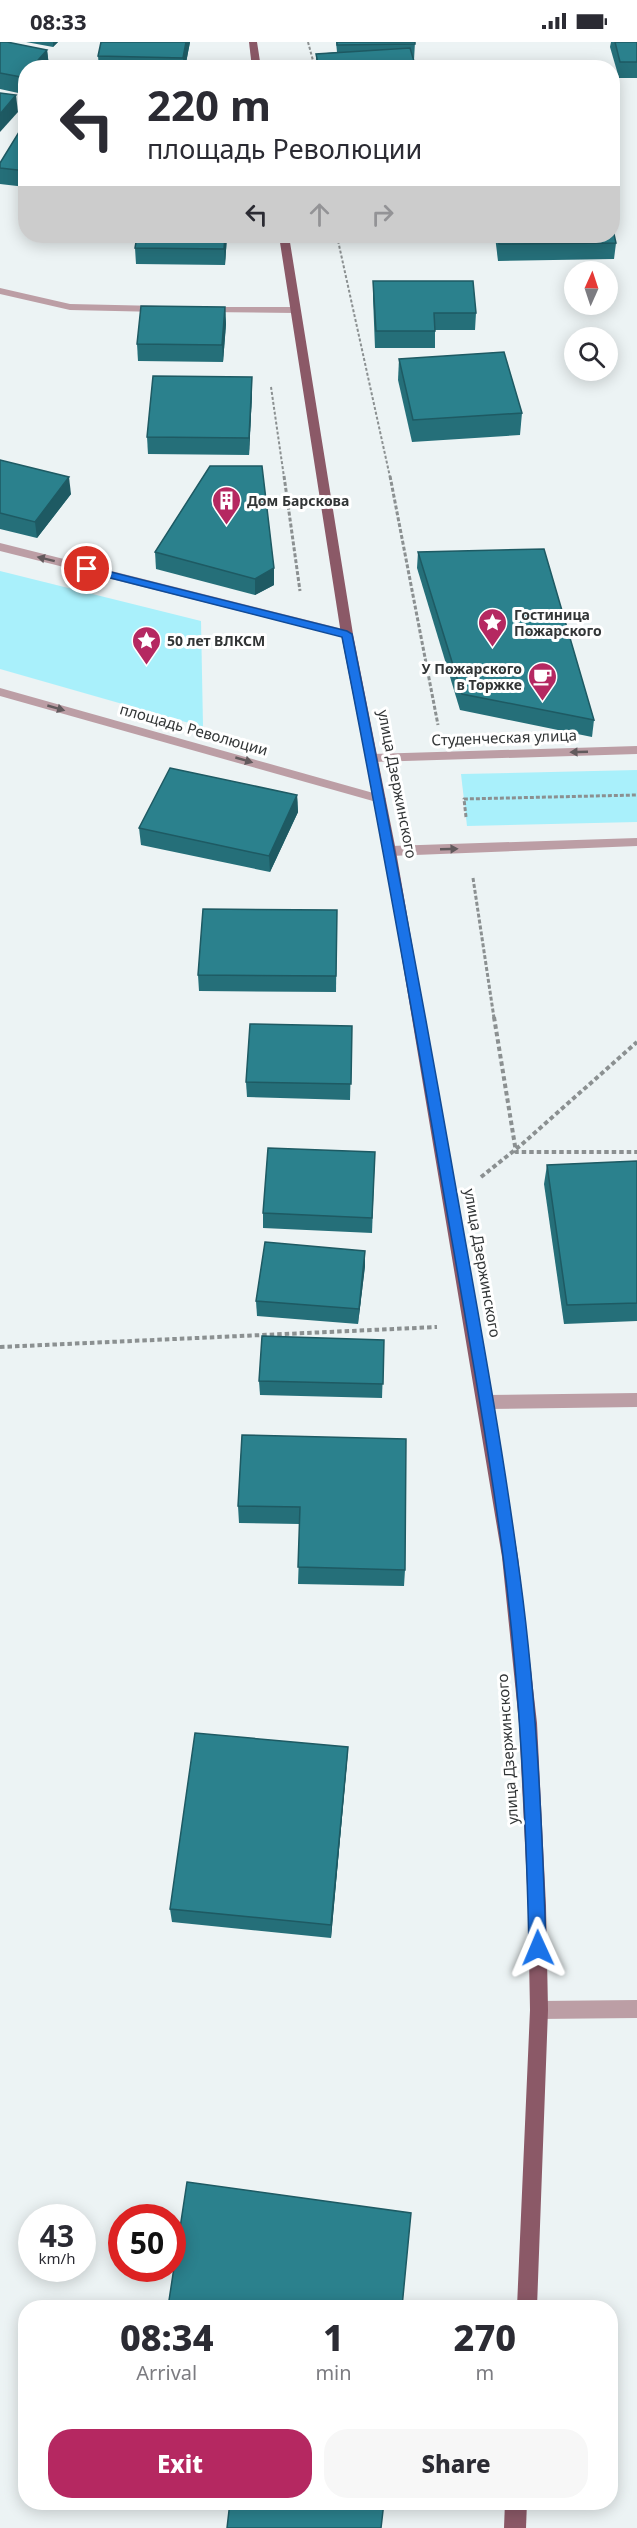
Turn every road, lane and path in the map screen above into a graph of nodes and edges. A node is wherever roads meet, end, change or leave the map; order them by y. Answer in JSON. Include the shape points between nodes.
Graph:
{"nodes":[{"id":1,"x":253,"y":42,"type":"edge"},
{"id":2,"x":308,"y":42,"type":"edge"},
{"id":3,"x":256,"y":60,"type":"edge"},
{"id":4,"x":313,"y":60,"type":"edge"},
{"id":5,"x":285,"y":243,"type":"edge"},
{"id":6,"x":339,"y":243,"type":"edge"},
{"id":7,"x":0,"y":291,"type":"edge"},
{"id":8,"x":170,"y":309,"type":"edge"},
{"id":9,"x":193,"y":309,"type":"edge"},
{"id":10,"x":295,"y":310,"type":"junction"},
{"id":11,"x":270,"y":380,"type":"dead end"},
{"id":12,"x":0,"y":547,"type":"edge"},
{"id":13,"x":304,"y":624,"type":"junction"},
{"id":14,"x":347,"y":634,"type":"junction"},
{"id":15,"x":0,"y":692,"type":"edge"},
{"id":16,"x":637,"y":750,"type":"edge"},
{"id":17,"x":445,"y":756,"type":"junction"},
{"id":18,"x":372,"y":758,"type":"junction"},
{"id":19,"x":637,"y":795,"type":"edge"},
{"id":20,"x":380,"y":799,"type":"junction"},
{"id":21,"x":464,"y":799,"type":"dead end"},
{"id":22,"x":637,"y":842,"type":"edge"},
{"id":23,"x":390,"y":851,"type":"junction"},
{"id":24,"x":472,"y":871,"type":"dead end"},
{"id":25,"x":637,"y":1042,"type":"edge"},
{"id":26,"x":516,"y":1152,"type":"junction"},
{"id":27,"x":637,"y":1152,"type":"edge"},
{"id":28,"x":451,"y":1198,"type":"junction"},
{"id":29,"x":473,"y":1326,"type":"junction"},
{"id":30,"x":0,"y":1347,"type":"edge"},
{"id":31,"x":637,"y":1400,"type":"edge"},
{"id":32,"x":486,"y":1402,"type":"junction"},
{"id":33,"x":637,"y":2008,"type":"edge"},
{"id":34,"x":539,"y":2010,"type":"junction"},
{"id":35,"x":526,"y":2300,"type":"edge"},
{"id":36,"x":516,"y":2510,"type":"edge"},
{"id":37,"x":515,"y":2528,"type":"edge"}],
"edges":[{"from":1,"to":3,"type":"main road"},
{"from":2,"to":4,"type":"path"},
{"from":5,"to":10,"type":"main road","name":"улица Дзержинского"},
{"from":6,"to":17,"type":"path","via":[[382,436]]},
{"from":7,"to":8,"type":"street","via":[[70,307]]},
{"from":9,"to":10,"type":"street"},
{"from":10,"to":14,"type":"main road","name":"улица Дзержинского"},
{"from":11,"to":13,"type":"path"},
{"from":13,"to":12,"type":"street","one_way":true},
{"from":13,"to":14,"type":"street"},
{"from":14,"to":18,"type":"main road","name":"улица Дзержинского"},
{"from":15,"to":20,"type":"street","name":"площадь Революции","one_way":true},
{"from":16,"to":17,"type":"street","name":"Студенческая улица","one_way":true},
{"from":17,"to":18,"type":"street","name":"Студенческая улица"},
{"from":18,"to":20,"type":"main road","name":"улица Дзержинского"},
{"from":19,"to":21,"type":"path"},
{"from":20,"to":23,"type":"main road","name":"улица Дзержинского"},
{"from":23,"to":22,"type":"street","one_way":true},
{"from":23,"to":28,"type":"main road","name":"улица Дзержинского"},
{"from":24,"to":26,"type":"path"},
{"from":25,"to":26,"type":"path"},
{"from":26,"to":27,"type":"path"},
{"from":26,"to":28,"type":"path"},
{"from":28,"to":29,"type":"main road","name":"улица Дзержинского"},
{"from":29,"to":30,"type":"path"},
{"from":29,"to":32,"type":"main road","name":"улица Дзержинского"},
{"from":31,"to":32,"type":"street"},
{"from":32,"to":34,"type":"main road","name":"улица Дзержинского","via":[[510,1557],[528,1723]]},
{"from":33,"to":34,"type":"street"},
{"from":34,"to":35,"type":"main road","name":"улица Дзержинского"},
{"from":36,"to":37,"type":"main road"}]}
